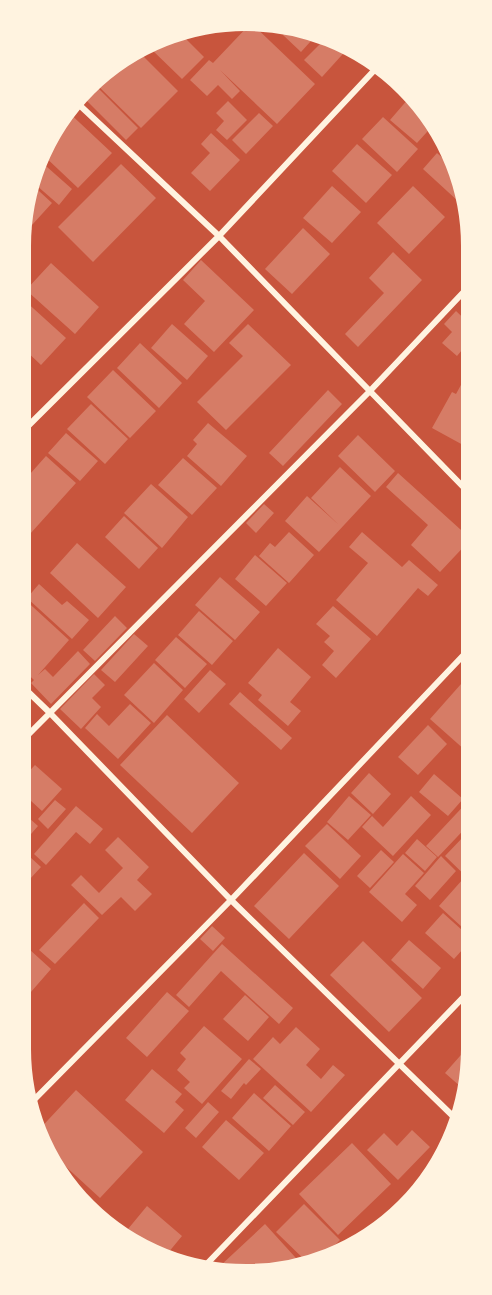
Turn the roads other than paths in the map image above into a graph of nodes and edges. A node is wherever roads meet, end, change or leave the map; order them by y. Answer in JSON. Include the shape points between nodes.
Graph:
{"nodes":[{"id":1,"x":375,"y":69,"type":"edge"},
{"id":2,"x":79,"y":105,"type":"edge"},
{"id":3,"x":219,"y":236,"type":"junction"},
{"id":4,"x":465,"y":291,"type":"edge"},
{"id":5,"x":369,"y":392,"type":"junction"},
{"id":6,"x":27,"y":427,"type":"edge"},
{"id":7,"x":465,"y":489,"type":"edge"},
{"id":8,"x":465,"y":653,"type":"edge"},
{"id":9,"x":27,"y":691,"type":"edge"},
{"id":10,"x":50,"y":712,"type":"junction"},
{"id":11,"x":27,"y":736,"type":"edge"},
{"id":12,"x":231,"y":900,"type":"junction"},
{"id":13,"x":465,"y":995,"type":"edge"},
{"id":14,"x":399,"y":1063,"type":"junction"},
{"id":15,"x":33,"y":1101,"type":"edge"},
{"id":16,"x":454,"y":1117,"type":"edge"},
{"id":17,"x":206,"y":1264,"type":"edge"}],
"edges":[{"from":1,"to":3,"type":"street"},
{"from":2,"to":3,"type":"street"},
{"from":3,"to":5,"type":"street"},
{"from":3,"to":6,"type":"street"},
{"from":4,"to":5,"type":"street"},
{"from":5,"to":7,"type":"street"},
{"from":5,"to":10,"type":"street"},
{"from":8,"to":12,"type":"street"},
{"from":9,"to":10,"type":"street"},
{"from":10,"to":11,"type":"street"},
{"from":10,"to":12,"type":"street"},
{"from":12,"to":14,"type":"street"},
{"from":12,"to":15,"type":"street"},
{"from":13,"to":14,"type":"street"},
{"from":14,"to":16,"type":"street"},
{"from":14,"to":17,"type":"street"}]}
